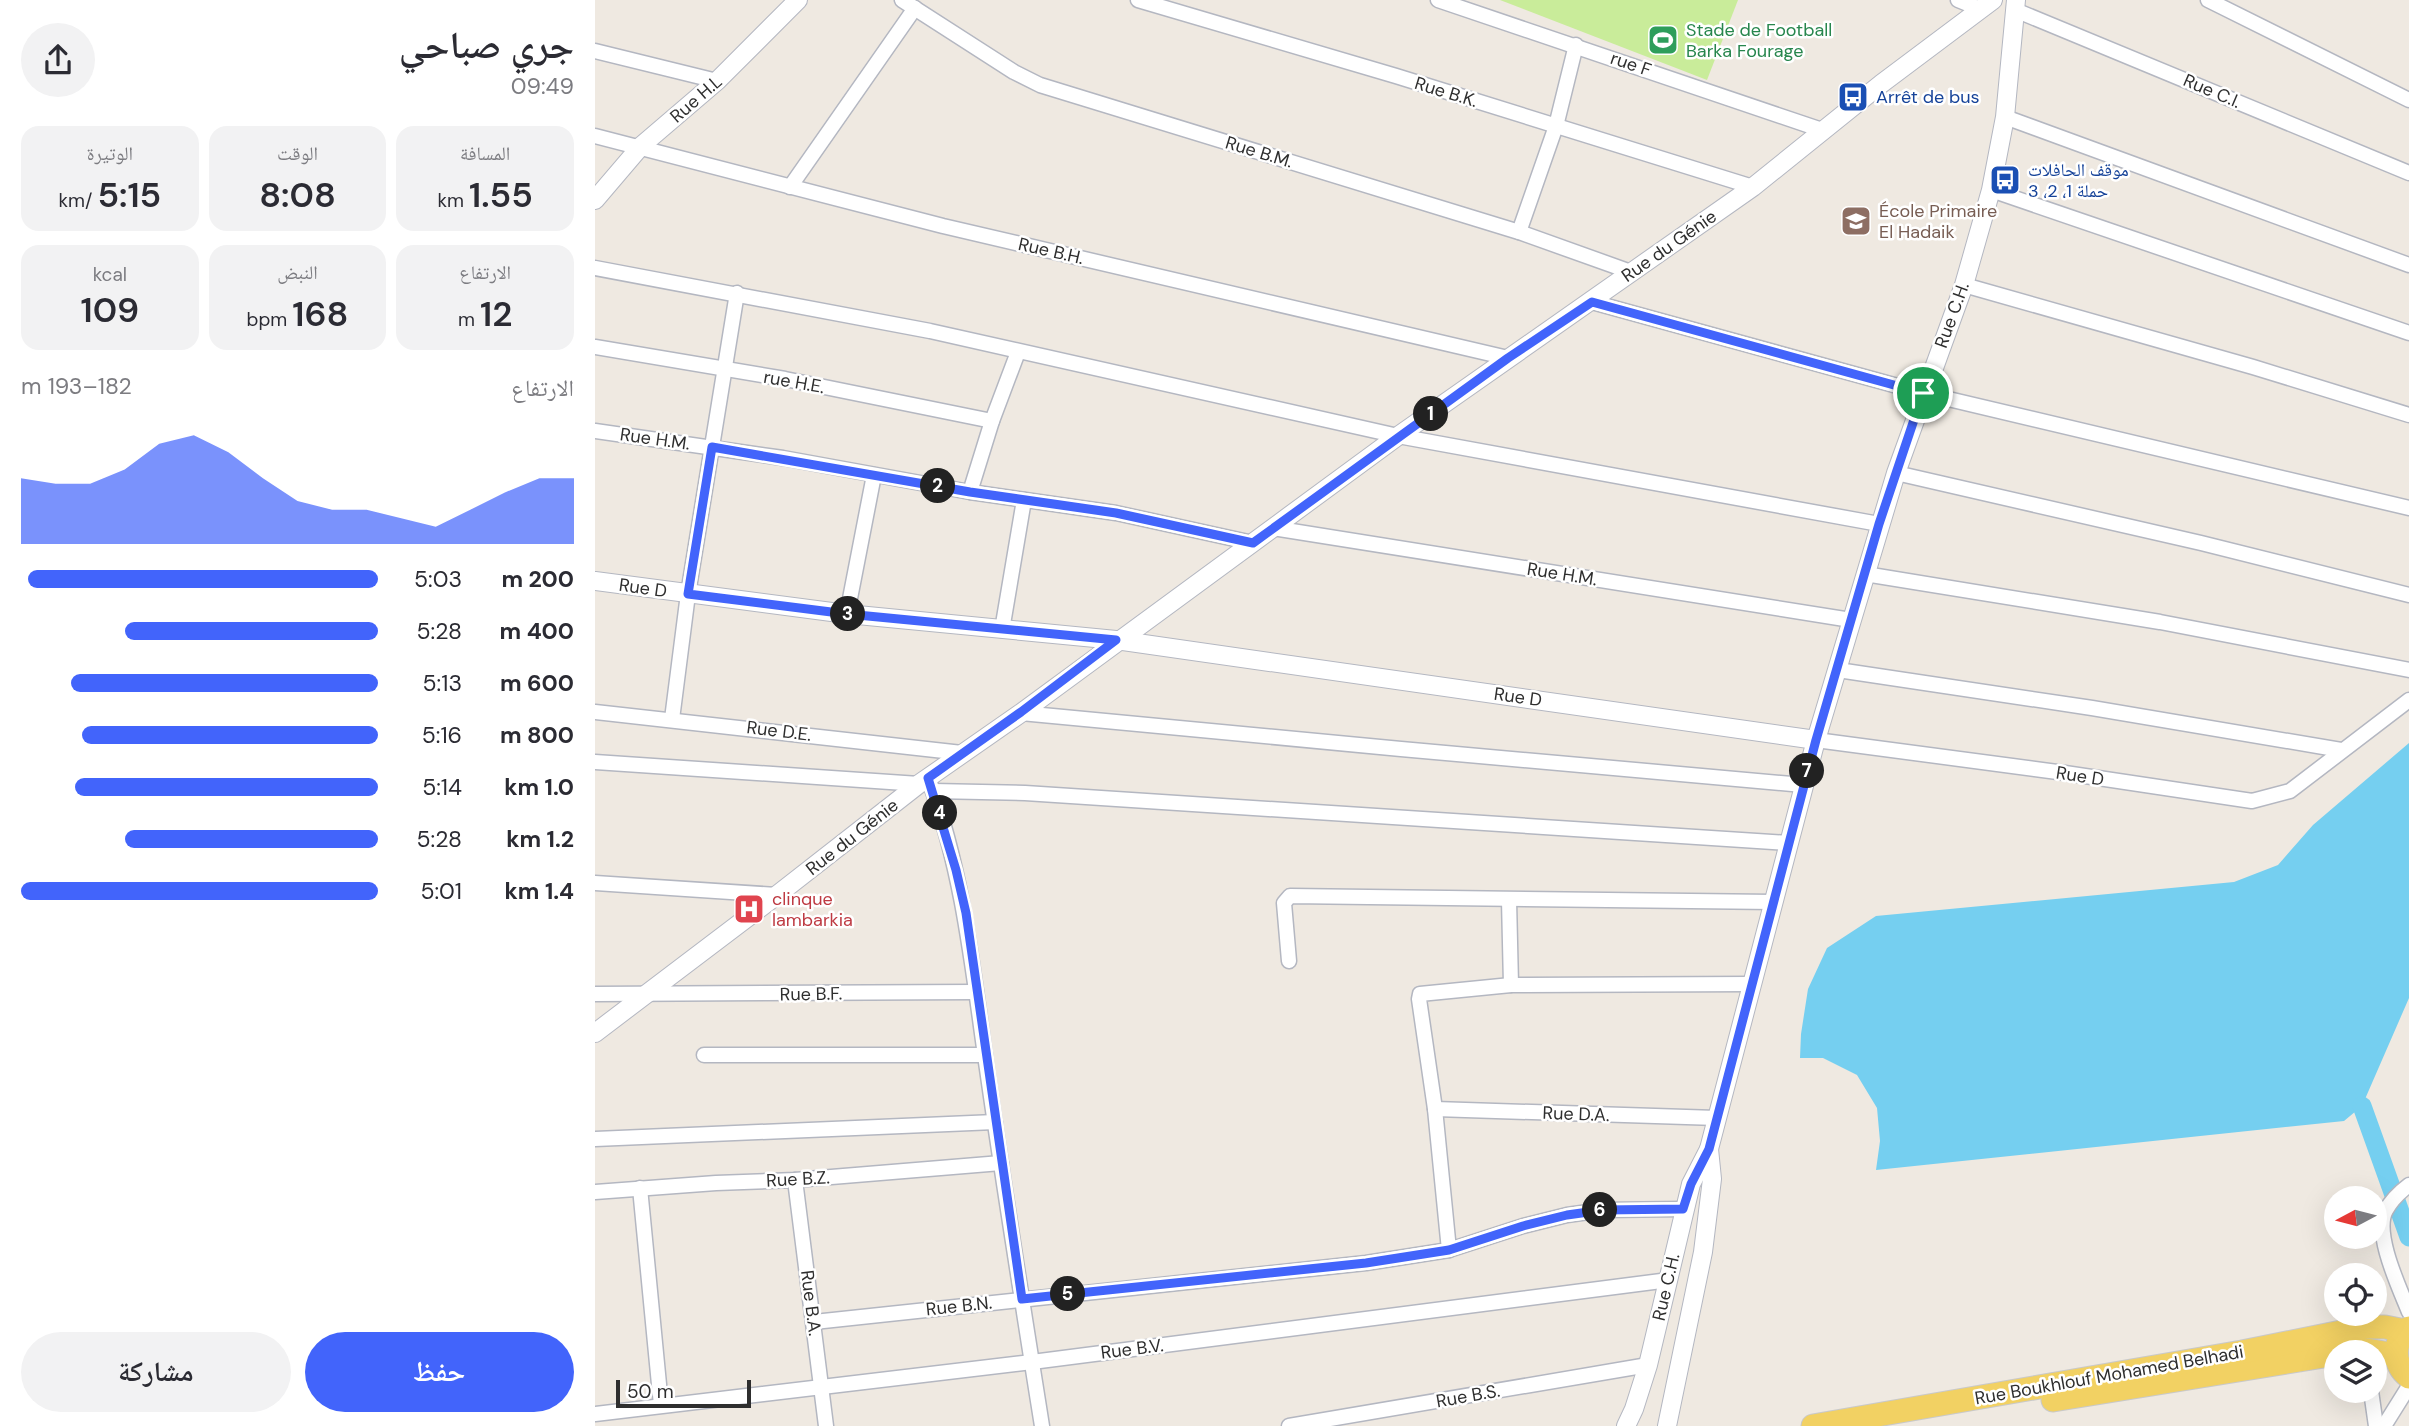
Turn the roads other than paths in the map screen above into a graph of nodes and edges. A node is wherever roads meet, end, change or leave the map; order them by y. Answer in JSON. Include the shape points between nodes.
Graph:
{"nodes":[{"id":1,"x":798,"y":0,"type":"edge"},
{"id":2,"x":1138,"y":0,"type":"edge"},
{"id":3,"x":1438,"y":0,"type":"edge"},
{"id":4,"x":1958,"y":0,"type":"edge"},
{"id":5,"x":2208,"y":0,"type":"edge"},
{"id":6,"x":909,"y":4,"type":"edge"},
{"id":7,"x":1987,"y":4,"type":"edge"},
{"id":8,"x":2016,"y":5,"type":"edge"},
{"id":9,"x":1576,"y":45,"type":"junction"},
{"id":10,"x":595,"y":51,"type":"edge"},
{"id":11,"x":717,"y":81,"type":"junction"},
{"id":12,"x":2409,"y":100,"type":"edge"},
{"id":13,"x":2005,"y":117,"type":"junction"},
{"id":14,"x":1556,"y":126,"type":"junction"},
{"id":15,"x":1822,"y":130,"type":"junction"},
{"id":16,"x":595,"y":136,"type":"edge"},
{"id":17,"x":641,"y":146,"type":"junction"},
{"id":18,"x":2409,"y":173,"type":"edge"},
{"id":19,"x":790,"y":187,"type":"junction"},
{"id":20,"x":1753,"y":187,"type":"junction"},
{"id":21,"x":1991,"y":190,"type":"junction"},
{"id":22,"x":595,"y":200,"type":"edge"},
{"id":23,"x":1519,"y":232,"type":"junction"},
{"id":24,"x":2409,"y":265,"type":"edge"},
{"id":25,"x":595,"y":268,"type":"edge"},
{"id":26,"x":1631,"y":272,"type":"junction"},
{"id":27,"x":1964,"y":285,"type":"junction"},
{"id":28,"x":737,"y":293,"type":"junction"},
{"id":29,"x":1592,"y":302,"type":"junction"},
{"id":30,"x":2409,"y":332,"type":"edge"},
{"id":31,"x":595,"y":347,"type":"edge"},
{"id":32,"x":1018,"y":352,"type":"junction"},
{"id":33,"x":1508,"y":358,"type":"junction"},
{"id":34,"x":724,"y":370,"type":"junction"},
{"id":35,"x":1923,"y":393,"type":"junction"},
{"id":36,"x":2409,"y":415,"type":"edge"},
{"id":37,"x":992,"y":421,"type":"junction"},
{"id":38,"x":595,"y":431,"type":"edge"},
{"id":39,"x":1398,"y":436,"type":"junction"},
{"id":40,"x":712,"y":447,"type":"junction"},
{"id":41,"x":1896,"y":473,"type":"junction"},
{"id":42,"x":874,"y":475,"type":"junction"},
{"id":43,"x":970,"y":492,"type":"junction"},
{"id":44,"x":1024,"y":500,"type":"junction"},
{"id":45,"x":2409,"y":508,"type":"edge"},
{"id":46,"x":1879,"y":524,"type":"junction"},
{"id":47,"x":1273,"y":528,"type":"junction"},
{"id":48,"x":1253,"y":543,"type":"junction"},
{"id":49,"x":1865,"y":574,"type":"junction"},
{"id":50,"x":595,"y":581,"type":"edge"},
{"id":51,"x":688,"y":594,"type":"junction"},
{"id":52,"x":2409,"y":595,"type":"edge"},
{"id":53,"x":847,"y":614,"type":"junction"},
{"id":54,"x":1851,"y":620,"type":"junction"},
{"id":55,"x":1002,"y":630,"type":"junction"},
{"id":56,"x":1116,"y":640,"type":"junction"},
{"id":57,"x":1837,"y":670,"type":"junction"},
{"id":58,"x":2409,"y":670,"type":"edge"},
{"id":59,"x":2409,"y":700,"type":"edge"},
{"id":60,"x":595,"y":712,"type":"edge"},
{"id":61,"x":1021,"y":712,"type":"junction"},
{"id":62,"x":672,"y":719,"type":"junction"},
{"id":63,"x":1816,"y":740,"type":"junction"},
{"id":64,"x":2341,"y":750,"type":"junction"},
{"id":65,"x":962,"y":753,"type":"junction"},
{"id":66,"x":595,"y":762,"type":"edge"},
{"id":67,"x":927,"y":785,"type":"junction"},
{"id":68,"x":1803,"y":785,"type":"junction"},
{"id":69,"x":1788,"y":843,"type":"junction"},
{"id":70,"x":595,"y":883,"type":"edge"},
{"id":71,"x":777,"y":895,"type":"junction"},
{"id":72,"x":1509,"y":900,"type":"junction"},
{"id":73,"x":1774,"y":902,"type":"junction"},
{"id":74,"x":1289,"y":961,"type":"dead end"},
{"id":75,"x":1752,"y":984,"type":"junction"},
{"id":76,"x":1511,"y":985,"type":"junction"},
{"id":77,"x":976,"y":992,"type":"junction"},
{"id":78,"x":595,"y":994,"type":"edge"},
{"id":79,"x":646,"y":995,"type":"junction"},
{"id":80,"x":595,"y":1033,"type":"edge"},
{"id":81,"x":704,"y":1055,"type":"dead end"},
{"id":82,"x":985,"y":1055,"type":"junction"},
{"id":83,"x":1435,"y":1109,"type":"junction"},
{"id":84,"x":1717,"y":1118,"type":"junction"},
{"id":85,"x":995,"y":1122,"type":"junction"},
{"id":86,"x":595,"y":1139,"type":"edge"},
{"id":87,"x":1709,"y":1149,"type":"junction"},
{"id":88,"x":1001,"y":1163,"type":"junction"},
{"id":89,"x":795,"y":1180,"type":"junction"},
{"id":90,"x":2409,"y":1185,"type":"edge"},
{"id":91,"x":641,"y":1188,"type":"junction"},
{"id":92,"x":595,"y":1192,"type":"edge"},
{"id":93,"x":1683,"y":1209,"type":"junction"},
{"id":94,"x":1449,"y":1250,"type":"junction"},
{"id":95,"x":1669,"y":1280,"type":"junction"},
{"id":96,"x":1022,"y":1299,"type":"junction"},
{"id":97,"x":814,"y":1322,"type":"junction"},
{"id":98,"x":2408,"y":1324,"type":"edge"},
{"id":99,"x":2387,"y":1354,"type":"edge"},
{"id":100,"x":2396,"y":1355,"type":"junction"},
{"id":101,"x":2324,"y":1356,"type":"edge"},
{"id":102,"x":1032,"y":1362,"type":"junction"},
{"id":103,"x":1648,"y":1365,"type":"junction"},
{"id":104,"x":2409,"y":1377,"type":"edge"},
{"id":105,"x":821,"y":1386,"type":"junction"},
{"id":106,"x":2409,"y":1386,"type":"edge"},
{"id":107,"x":2373,"y":1403,"type":"edge"},
{"id":108,"x":661,"y":1405,"type":"junction"},
{"id":109,"x":602,"y":1417,"type":"edge"},
{"id":110,"x":826,"y":1426,"type":"edge"},
{"id":111,"x":1042,"y":1426,"type":"edge"},
{"id":112,"x":1289,"y":1426,"type":"edge"},
{"id":113,"x":1626,"y":1426,"type":"edge"},
{"id":114,"x":1667,"y":1426,"type":"edge"},
{"id":115,"x":1813,"y":1426,"type":"edge"},
{"id":116,"x":1898,"y":1426,"type":"edge"},
{"id":117,"x":2376,"y":1426,"type":"edge"},
{"id":118,"x":2383,"y":1426,"type":"edge"}],
"edges":[{"from":1,"to":11,"type":"street","name":"Rue H.L"},
{"from":2,"to":14,"type":"street","name":"Rue B.K."},
{"from":3,"to":9,"type":"street","name":"rue F"},
{"from":4,"to":7,"type":"street"},
{"from":5,"to":12,"type":"street"},
{"from":6,"to":19,"type":"street"},
{"from":6,"to":23,"type":"street","name":"Rue B.M.","via":[[1040,85]]},
{"from":7,"to":15,"type":"street","name":"Rue du Génie"},
{"from":8,"to":13,"type":"street","name":"Rue C.H."},
{"from":8,"to":18,"type":"street","name":"Rue C.I."},
{"from":9,"to":14,"type":"street"},
{"from":9,"to":15,"type":"street","name":"rue F"},
{"from":10,"to":11,"type":"street"},
{"from":11,"to":17,"type":"street","name":"Rue H.L"},
{"from":13,"to":21,"type":"street","name":"Rue C.H."},
{"from":13,"to":24,"type":"street"},
{"from":14,"to":20,"type":"street","name":"Rue B.K."},
{"from":14,"to":23,"type":"street"},
{"from":15,"to":20,"type":"street","name":"Rue du Génie"},
{"from":16,"to":17,"type":"street","name":"Rue B.H."},
{"from":17,"to":19,"type":"street","name":"Rue B.H."},
{"from":17,"to":22,"type":"street","name":"Rue H.L"},
{"from":19,"to":33,"type":"street","name":"Rue B.H."},
{"from":20,"to":26,"type":"street","name":"Rue du Génie"},
{"from":21,"to":27,"type":"street","name":"Rue C.H."},
{"from":21,"to":30,"type":"street"},
{"from":23,"to":26,"type":"street","name":"Rue B.M."},
{"from":25,"to":28,"type":"street"},
{"from":26,"to":29,"type":"street","name":"Rue du Génie"},
{"from":27,"to":35,"type":"street","name":"Rue C.H."},
{"from":27,"to":36,"type":"street"},
{"from":28,"to":32,"type":"street"},
{"from":28,"to":34,"type":"street"},
{"from":29,"to":33,"type":"street","name":"Rue du Génie"},
{"from":29,"to":35,"type":"street"},
{"from":31,"to":34,"type":"street","name":"rue H.E."},
{"from":32,"to":37,"type":"street"},
{"from":32,"to":39,"type":"street"},
{"from":33,"to":39,"type":"street","name":"Rue du Génie"},
{"from":34,"to":37,"type":"street","name":"rue H.E."},
{"from":34,"to":40,"type":"street"},
{"from":35,"to":41,"type":"street","name":"Rue C.H."},
{"from":35,"to":45,"type":"street"},
{"from":37,"to":43,"type":"street"},
{"from":38,"to":40,"type":"street","name":"Rue H.M."},
{"from":39,"to":46,"type":"street"},
{"from":39,"to":47,"type":"street","name":"Rue du Génie"},
{"from":40,"to":42,"type":"street","name":"Rue H.M."},
{"from":40,"to":51,"type":"street"},
{"from":41,"to":46,"type":"street","name":"Rue C.H."},
{"from":41,"to":52,"type":"street"},
{"from":42,"to":43,"type":"street","name":"Rue H.M."},
{"from":42,"to":53,"type":"street"},
{"from":43,"to":44,"type":"street","name":"Rue H.M."},
{"from":44,"to":48,"type":"street","name":"Rue H.M.","via":[[1116,513]]},
{"from":44,"to":55,"type":"street"},
{"from":46,"to":49,"type":"street","name":"Rue C.H."},
{"from":47,"to":48,"type":"street","name":"Rue du Génie"},
{"from":47,"to":54,"type":"street","name":"Rue H.M."},
{"from":48,"to":56,"type":"street","name":"Rue du Génie"},
{"from":49,"to":54,"type":"street","name":"Rue C.H."},
{"from":49,"to":58,"type":"street","via":[[2160,622]]},
{"from":50,"to":51,"type":"street","name":"Rue D"},
{"from":51,"to":53,"type":"street","name":"Rue D"},
{"from":51,"to":62,"type":"street"},
{"from":53,"to":55,"type":"street","name":"Rue D"},
{"from":54,"to":57,"type":"street","name":"Rue C.H."},
{"from":55,"to":56,"type":"street","name":"Rue D"},
{"from":56,"to":61,"type":"street","name":"Rue du Génie"},
{"from":56,"to":63,"type":"street","name":"Rue D"},
{"from":57,"to":63,"type":"street","name":"Rue C.H."},
{"from":57,"to":64,"type":"street"},
{"from":59,"to":64,"type":"street","name":"Rue D"},
{"from":60,"to":62,"type":"street","name":"Rue D.E."},
{"from":61,"to":65,"type":"street","name":"Rue du Génie"},
{"from":61,"to":68,"type":"street"},
{"from":62,"to":65,"type":"street","name":"Rue D.E."},
{"from":63,"to":64,"type":"street","name":"Rue D","via":[[2252,801],[2290,791]]},
{"from":63,"to":68,"type":"street","name":"Rue C.H."},
{"from":65,"to":67,"type":"street","name":"Rue du Génie"},
{"from":66,"to":67,"type":"street"},
{"from":67,"to":69,"type":"street"},
{"from":67,"to":71,"type":"street","name":"Rue du Génie"},
{"from":67,"to":77,"type":"street","via":[[956,870]]},
{"from":68,"to":69,"type":"street","name":"Rue C.H."},
{"from":69,"to":73,"type":"street","name":"Rue C.H."},
{"from":70,"to":71,"type":"street"},
{"from":71,"to":79,"type":"street","name":"Rue du Génie"},
{"from":72,"to":73,"type":"street"},
{"from":72,"to":74,"type":"street","via":[[1290,896],[1285,903]]},
{"from":72,"to":76,"type":"street"},
{"from":73,"to":75,"type":"street","name":"Rue C.H."},
{"from":75,"to":76,"type":"street"},
{"from":75,"to":84,"type":"street","name":"Rue C.H."},
{"from":76,"to":83,"type":"street","via":[[1420,994]]},
{"from":77,"to":79,"type":"street","name":"Rue B.F."},
{"from":77,"to":82,"type":"street"},
{"from":78,"to":79,"type":"street","name":"Rue B.F."},
{"from":79,"to":80,"type":"street","name":"Rue du Génie"},
{"from":81,"to":82,"type":"street"},
{"from":82,"to":85,"type":"street"},
{"from":83,"to":84,"type":"street","name":"Rue D.A."},
{"from":83,"to":94,"type":"street"},
{"from":84,"to":87,"type":"street","name":"Rue C.H."},
{"from":85,"to":86,"type":"street"},
{"from":85,"to":88,"type":"street"},
{"from":87,"to":93,"type":"street","name":"Rue C.H."},
{"from":87,"to":114,"type":"street","name":"Rue C.H.","via":[[1711,1180],[1703,1252]]},
{"from":88,"to":89,"type":"street","name":"Rue B.Z."},
{"from":88,"to":96,"type":"street"},
{"from":89,"to":91,"type":"street","name":"Rue B.Z."},
{"from":89,"to":97,"type":"street","name":"Rue B.A."},
{"from":90,"to":98,"type":"street","via":[[2386,1210],[2383,1221]]},
{"from":91,"to":92,"type":"street","name":"Rue B.Z."},
{"from":91,"to":108,"type":"street"},
{"from":93,"to":94,"type":"street","name":"Rue B.N.","via":[[1567,1215]]},
{"from":93,"to":95,"type":"street","name":"Rue C.H."},
{"from":94,"to":96,"type":"street","name":"Rue B.N.","via":[[1267,1275]]},
{"from":95,"to":102,"type":"street","name":"Rue B.V."},
{"from":95,"to":103,"type":"street","name":"Rue C.H."},
{"from":96,"to":97,"type":"street","name":"Rue B.N."},
{"from":96,"to":102,"type":"street"},
{"from":97,"to":105,"type":"street","name":"Rue B.A."},
{"from":98,"to":100,"type":"main road","via":[[2397,1342]]},
{"from":98,"to":115,"type":"main road","name":"Rue Boukhlouf Mohamed Belhadi","via":[[2366,1327]]},
{"from":99,"to":100,"type":"main road"},
{"from":100,"to":104,"type":"main road"},
{"from":101,"to":116,"type":"main road","name":"Rue Boukhlouf Mohamed Belhadi"},
{"from":102,"to":105,"type":"street","name":"Rue B.V."},
{"from":102,"to":111,"type":"street"},
{"from":103,"to":112,"type":"street","name":"Rue B.S."},
{"from":103,"to":113,"type":"street","name":"Rue C.H."},
{"from":105,"to":108,"type":"street","name":"Rue B.V."},
{"from":105,"to":110,"type":"street","name":"Rue B.A."},
{"from":106,"to":118,"type":"street"},
{"from":107,"to":117,"type":"street"},
{"from":108,"to":109,"type":"street","name":"Rue B.V."}]}
